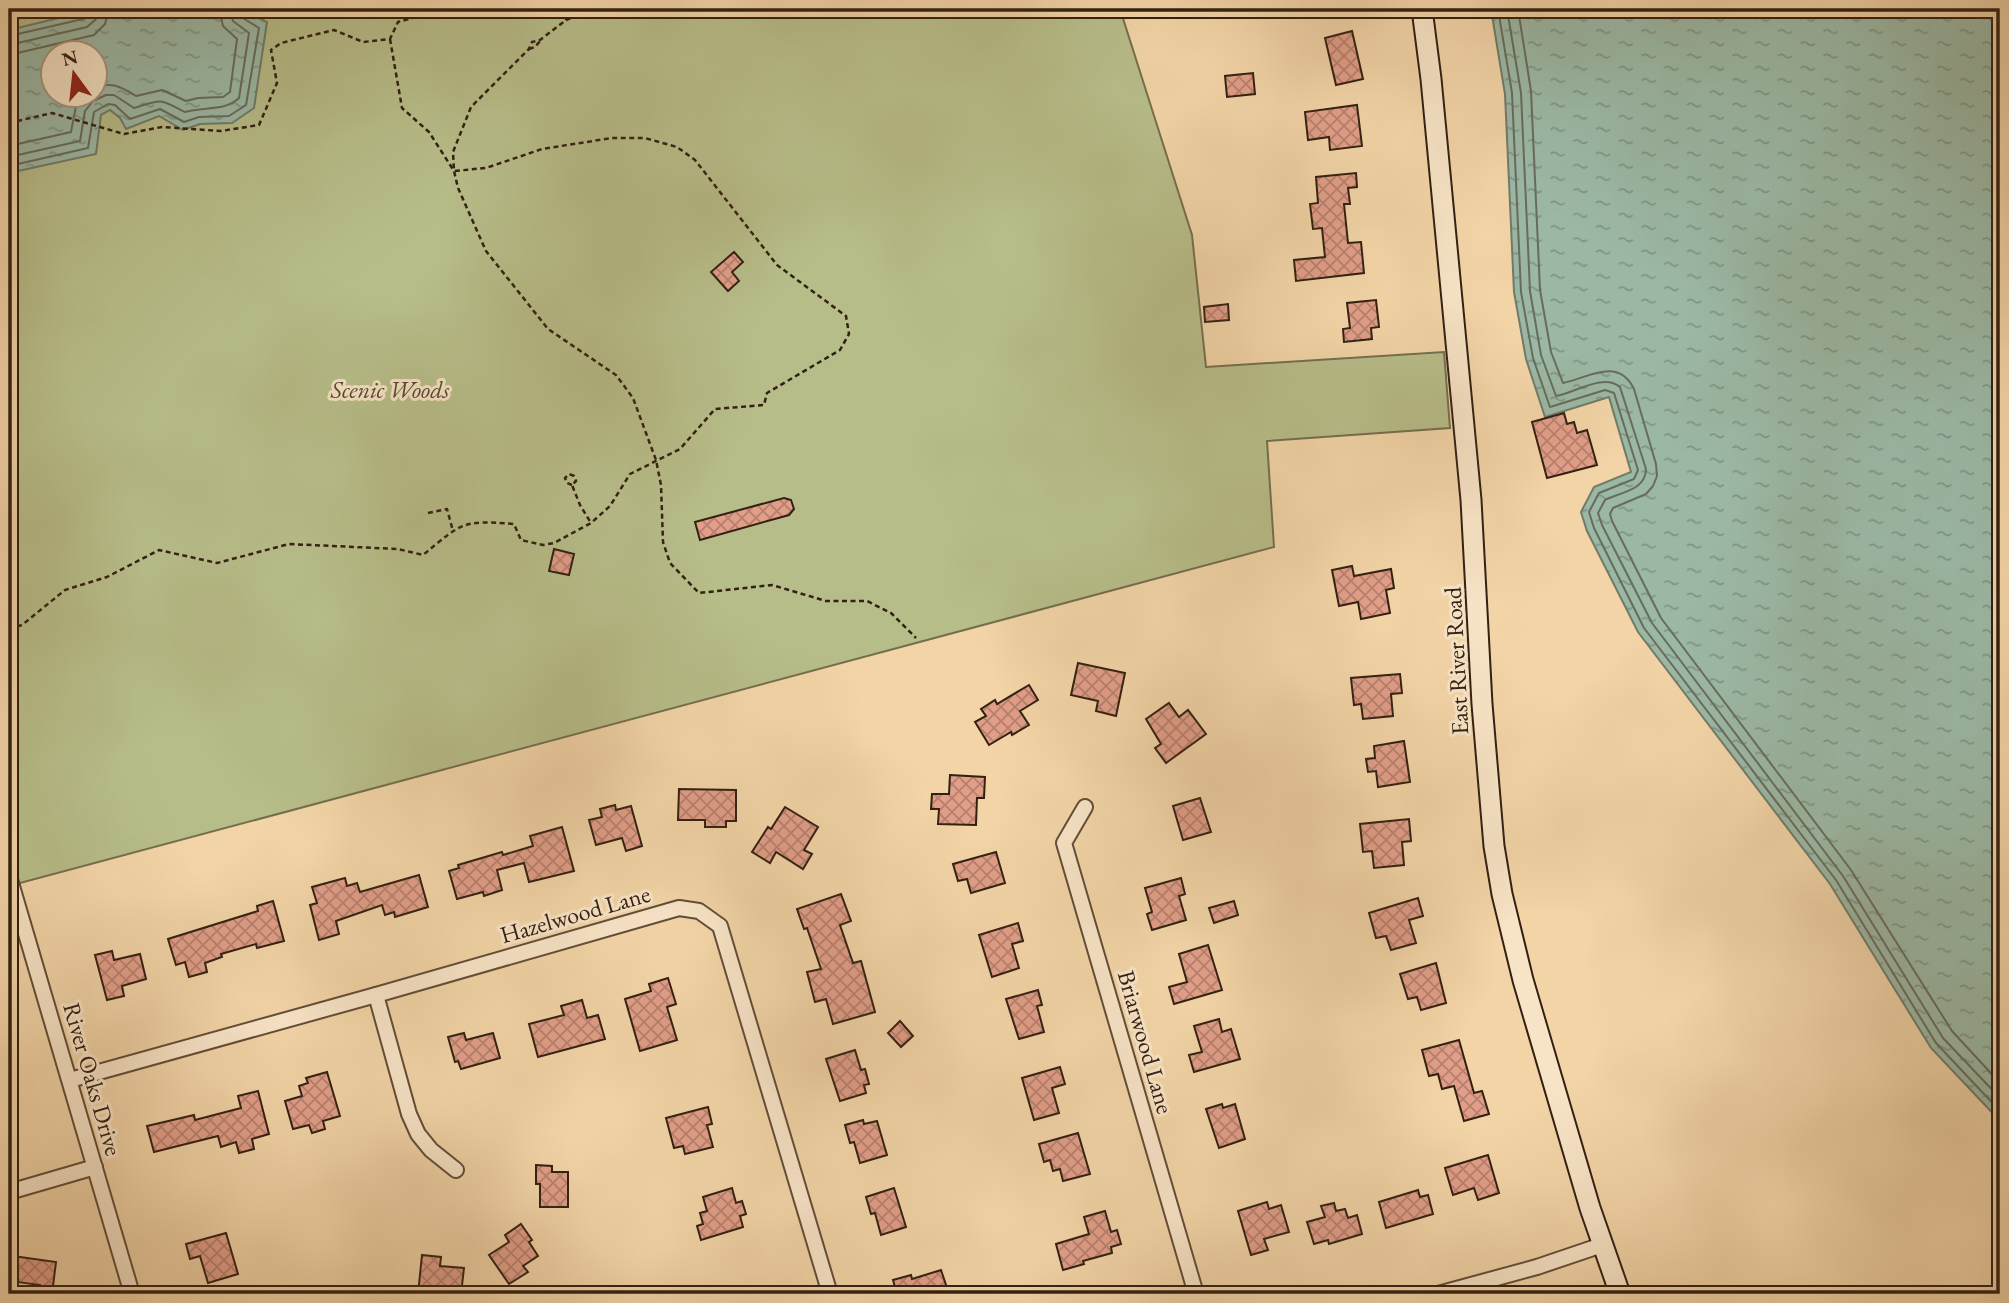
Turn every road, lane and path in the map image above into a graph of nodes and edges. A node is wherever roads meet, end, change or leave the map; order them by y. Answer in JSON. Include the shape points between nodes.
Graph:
{"nodes":[{"id":1,"x":444,"y":9,"type":"edge"},
{"id":2,"x":568,"y":9,"type":"edge"},
{"id":3,"x":591,"y":9,"type":"edge"},
{"id":4,"x":1422,"y":9,"type":"edge"},
{"id":5,"x":566,"y":20,"type":"junction"},
{"id":6,"x":390,"y":39,"type":"junction"},
{"id":7,"x":9,"y":123,"type":"edge"},
{"id":8,"x":454,"y":171,"type":"junction"},
{"id":9,"x":656,"y":460,"type":"junction"},
{"id":10,"x":572,"y":485,"type":"dead end"},
{"id":11,"x":428,"y":513,"type":"dead end"},
{"id":12,"x":591,"y":523,"type":"junction"},
{"id":13,"x":453,"y":531,"type":"junction"},
{"id":14,"x":554,"y":543,"type":"junction"},
{"id":15,"x":556,"y":549,"type":"dead end"},
{"id":16,"x":9,"y":629,"type":"edge"},
{"id":17,"x":916,"y":638,"type":"dead end"},
{"id":18,"x":1085,"y":807,"type":"dead end"},
{"id":19,"x":9,"y":876,"type":"edge"},
{"id":20,"x":376,"y":995,"type":"junction"},
{"id":21,"x":70,"y":1080,"type":"junction"},
{"id":22,"x":95,"y":1167,"type":"junction"},
{"id":23,"x":456,"y":1170,"type":"dead end"},
{"id":24,"x":9,"y":1192,"type":"edge"},
{"id":25,"x":1602,"y":1245,"type":"junction"},
{"id":26,"x":132,"y":1294,"type":"edge"},
{"id":27,"x":830,"y":1294,"type":"edge"},
{"id":28,"x":1196,"y":1294,"type":"edge"},
{"id":29,"x":1438,"y":1294,"type":"edge"},
{"id":30,"x":1620,"y":1294,"type":"edge"}],
"edges":[{"from":1,"to":6,"type":"path","via":[[398,22]]},
{"from":2,"to":5,"type":"path"},
{"from":3,"to":5,"type":"path"},
{"from":4,"to":25,"type":"main road","name":"East River Road","via":[[1471,500],[1494,846],[1519,968]]},
{"from":5,"to":8,"type":"path","via":[[532,42],[471,107],[453,152]]},
{"from":6,"to":7,"type":"path","via":[[363,42],[334,30],[281,43],[271,50],[277,83],[259,125],[221,131],[162,127],[124,135],[52,113]]},
{"from":6,"to":8,"type":"path","via":[[402,108],[429,132]]},
{"from":8,"to":9,"type":"path","via":[[486,251],[548,329],[616,374],[633,398]]},
{"from":8,"to":9,"type":"path","via":[[486,169],[542,149],[612,138],[645,138],[677,147],[695,160],[777,265],[846,316],[849,334],[840,350],[766,393],[764,405],[715,409],[680,449]]},
{"from":9,"to":12,"type":"path","via":[[630,474],[610,506]]},
{"from":9,"to":17,"type":"path","via":[[663,542],[670,563],[699,593],[772,584],[826,601],[867,601],[891,613]]},
{"from":10,"to":12,"type":"path"},
{"from":11,"to":13,"type":"path","via":[[447,509]]},
{"from":12,"to":14,"type":"path"},
{"from":13,"to":14,"type":"path","via":[[477,521],[514,524],[521,540]]},
{"from":13,"to":16,"type":"path","via":[[424,555],[398,549],[289,544],[217,563],[159,550],[107,578],[65,590],[22,625]]},
{"from":14,"to":15,"type":"path"},
{"from":18,"to":28,"type":"street","name":"Briarwood Lane","via":[[1064,844]]},
{"from":19,"to":21,"type":"street","name":"River Oaks Drive"},
{"from":20,"to":21,"type":"street","name":"Hazelwood Lane"},
{"from":20,"to":23,"type":"street","via":[[408,1114],[431,1150]]},
{"from":20,"to":27,"type":"street","name":"Hazelwood Lane","via":[[679,908],[699,911],[720,926]]},
{"from":21,"to":22,"type":"street","name":"River Oaks Drive"},
{"from":22,"to":24,"type":"street"},
{"from":22,"to":26,"type":"street","name":"River Oaks Drive"},
{"from":25,"to":29,"type":"street"},
{"from":25,"to":30,"type":"main road","name":"East River Road"}]}
